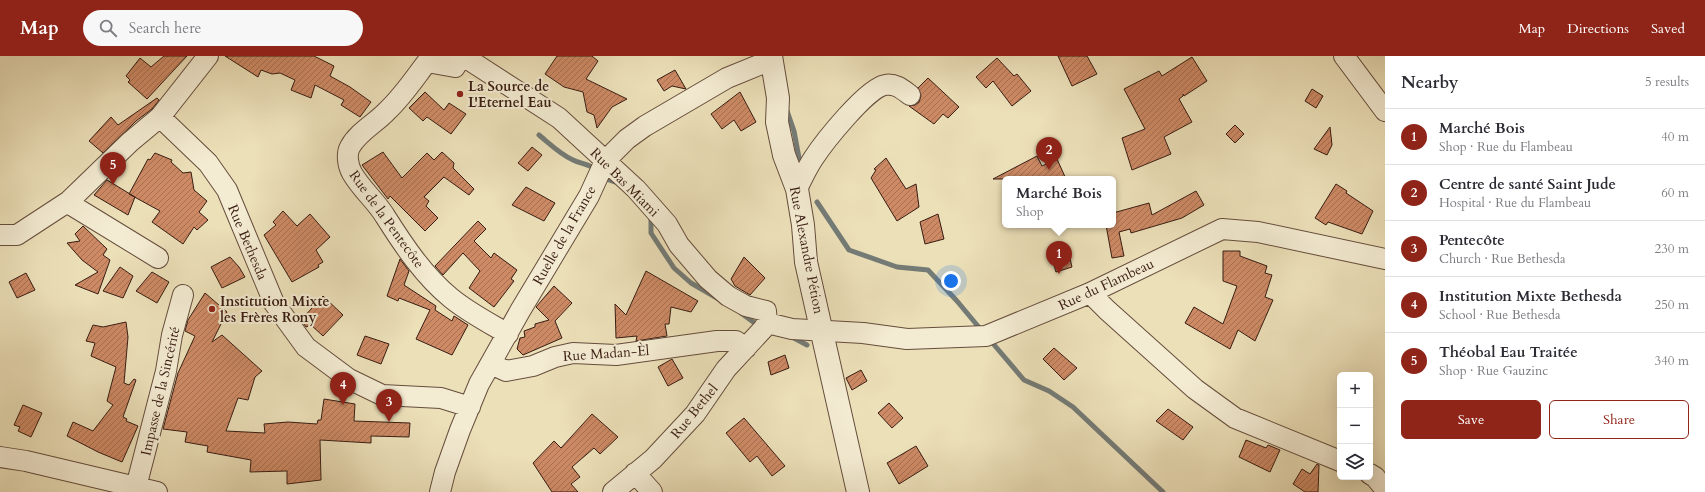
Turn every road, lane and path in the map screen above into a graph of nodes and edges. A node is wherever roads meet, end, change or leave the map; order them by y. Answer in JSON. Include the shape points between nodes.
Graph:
{"nodes":[{"id":1,"x":208,"y":56,"type":"edge"},
{"id":2,"x":462,"y":56,"type":"edge"},
{"id":3,"x":1344,"y":56,"type":"edge"},
{"id":4,"x":771,"y":58,"type":"edge"},
{"id":5,"x":910,"y":95,"type":"dead end"},
{"id":6,"x":1385,"y":111,"type":"edge"},
{"id":7,"x":160,"y":117,"type":"junction"},
{"id":8,"x":605,"y":161,"type":"junction"},
{"id":9,"x":797,"y":189,"type":"junction"},
{"id":10,"x":68,"y":201,"type":"junction"},
{"id":11,"x":0,"y":236,"type":"edge"},
{"id":12,"x":158,"y":258,"type":"dead end"},
{"id":13,"x":1385,"y":258,"type":"edge"},
{"id":14,"x":1090,"y":292,"type":"junction"},
{"id":15,"x":183,"y":295,"type":"dead end"},
{"id":16,"x":767,"y":322,"type":"junction"},
{"id":17,"x":823,"y":330,"type":"junction"},
{"id":18,"x":508,"y":334,"type":"junction"},
{"id":19,"x":746,"y":348,"type":"junction"},
{"id":20,"x":491,"y":364,"type":"junction"},
{"id":21,"x":470,"y":407,"type":"junction"},
{"id":22,"x":0,"y":458,"type":"edge"},
{"id":23,"x":1337,"y":461,"type":"edge"},
{"id":24,"x":635,"y":473,"type":"junction"},
{"id":25,"x":1373,"y":476,"type":"edge"},
{"id":26,"x":136,"y":487,"type":"junction"},
{"id":27,"x":1385,"y":489,"type":"edge"},
{"id":28,"x":157,"y":492,"type":"edge"},
{"id":29,"x":440,"y":492,"type":"edge"},
{"id":30,"x":613,"y":492,"type":"edge"},
{"id":31,"x":652,"y":492,"type":"edge"},
{"id":32,"x":858,"y":492,"type":"edge"}],
"edges":[{"from":1,"to":7,"type":"street"},
{"from":2,"to":8,"type":"street","name":"Rue Bas Miami","via":[[560,118]]},
{"from":2,"to":18,"type":"street","name":"Rue de la Pentecôte","via":[[456,66],[427,62],[404,94],[350,147],[347,158],[351,172],[434,283],[452,299]]},
{"from":3,"to":6,"type":"street"},
{"from":4,"to":8,"type":"street","name":"Ruelle de la France","via":[[727,78],[645,126],[627,139]]},
{"from":4,"to":9,"type":"street","name":"Rue Alexandre Pétion","via":[[778,98],[777,122],[784,155]]},
{"from":5,"to":9,"type":"street","via":[[893,84],[883,85],[861,101],[812,160]]},
{"from":7,"to":10,"type":"street"},
{"from":7,"to":21,"type":"street","name":"Rue Bethesda","via":[[208,163],[227,190],[274,303],[306,347],[349,378],[382,395],[441,398]]},
{"from":8,"to":16,"type":"street","name":"Rue Bas Miami","via":[[636,189],[667,224],[679,245],[708,279],[728,296],[746,306],[766,311]]},
{"from":8,"to":18,"type":"street","name":"Ruelle de la France","via":[[589,196]]},
{"from":9,"to":17,"type":"street","name":"Rue Alexandre Pétion","via":[[806,262]]},
{"from":10,"to":11,"type":"street","via":[[17,235]]},
{"from":10,"to":12,"type":"street"},
{"from":13,"to":14,"type":"street","name":"Rue du Flambeau","via":[[1258,232],[1222,229]]},
{"from":14,"to":17,"type":"street","name":"Rue du Flambeau","via":[[986,336],[907,339]]},
{"from":14,"to":23,"type":"street","via":[[1194,389],[1235,418]]},
{"from":15,"to":26,"type":"street","name":"Impasse de la Sincérité"},
{"from":16,"to":17,"type":"street","name":"Rue du Flambeau","via":[[792,329]]},
{"from":16,"to":19,"type":"street","name":"Rue Bethel","via":[[764,329]]},
{"from":17,"to":32,"type":"street","name":"Rue Alexandre Pétion"},
{"from":18,"to":20,"type":"street","name":"Ruelle de la France"},
{"from":19,"to":20,"type":"street","name":"Rue Madan-Èl","via":[[736,341],[718,341],[616,355],[573,353],[533,366],[506,371]]},
{"from":19,"to":24,"type":"street","name":"Rue Bethel","via":[[726,369],[695,414]]},
{"from":20,"to":21,"type":"street","name":"Ruelle de la France"},
{"from":21,"to":29,"type":"street","name":"Ruelle de la France"},
{"from":22,"to":26,"type":"street","via":[[26,461]]},
{"from":24,"to":30,"type":"street","name":"Rue Bethel"},
{"from":24,"to":31,"type":"street"},
{"from":25,"to":27,"type":"street"},
{"from":26,"to":28,"type":"street"}]}
